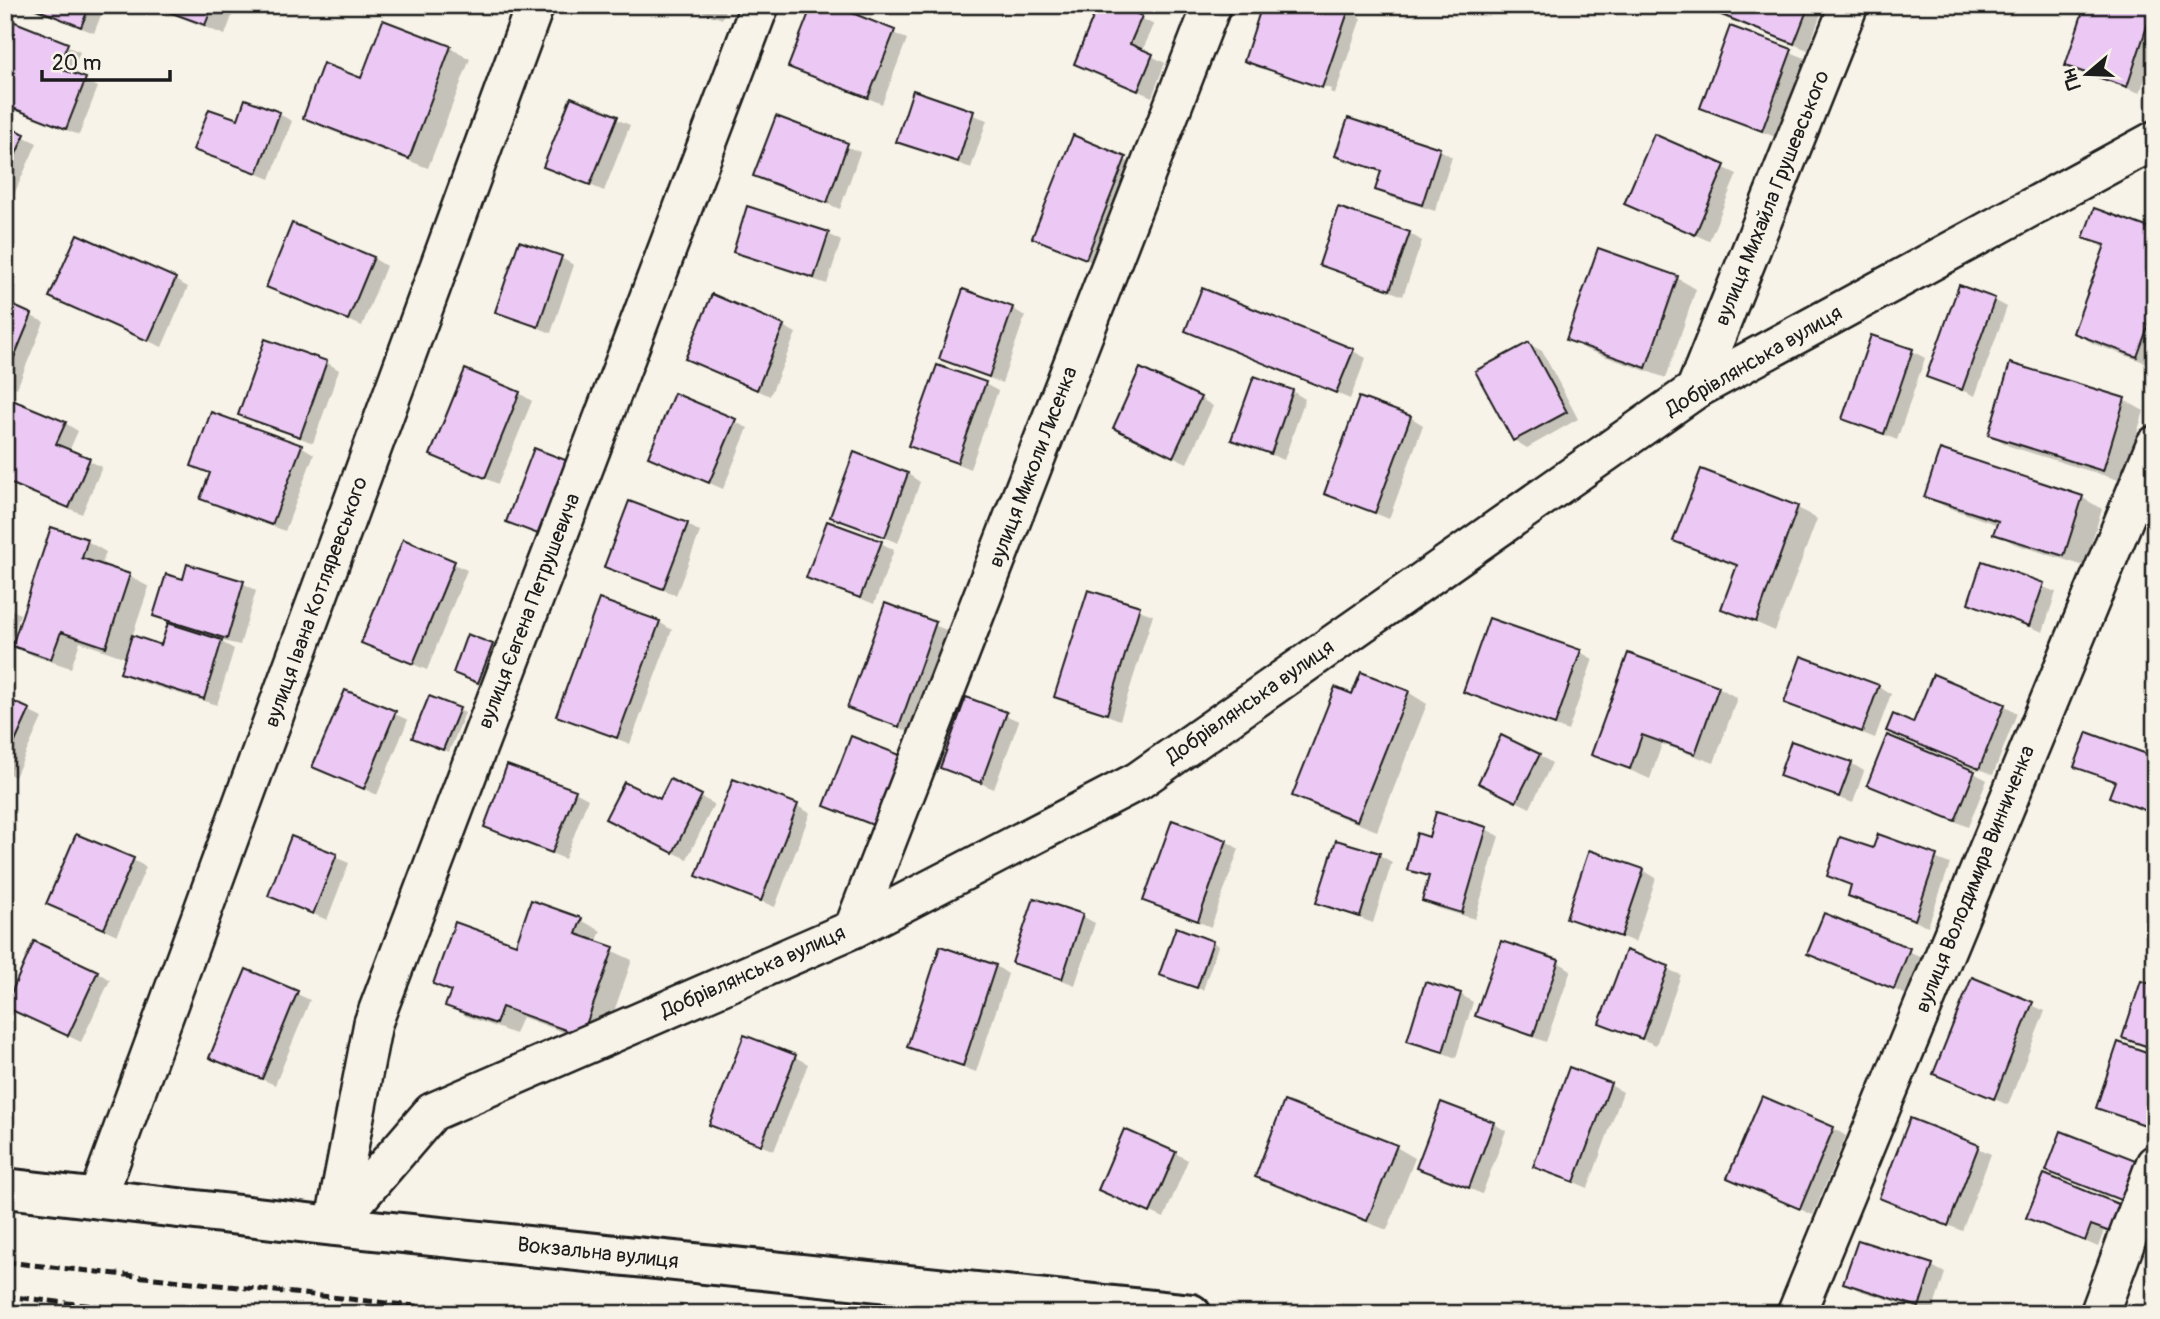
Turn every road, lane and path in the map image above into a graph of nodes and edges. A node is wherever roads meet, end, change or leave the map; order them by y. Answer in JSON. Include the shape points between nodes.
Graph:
{"nodes":[{"id":1,"x":535,"y":5,"type":"edge"},
{"id":2,"x":760,"y":5,"type":"edge"},
{"id":3,"x":1212,"y":5,"type":"edge"},
{"id":4,"x":1849,"y":5,"type":"edge"},
{"id":5,"x":2155,"y":140,"type":"edge"},
{"id":6,"x":1695,"y":390,"type":"junction"},
{"id":7,"x":2155,"y":445,"type":"edge"},
{"id":8,"x":853,"y":929,"type":"junction"},
{"id":9,"x":2155,"y":1164,"type":"edge"},
{"id":10,"x":5,"y":1188,"type":"edge"},
{"id":11,"x":97,"y":1199,"type":"junction"},
{"id":12,"x":334,"y":1226,"type":"junction"},
{"id":13,"x":1191,"y":1314,"type":"edge"},
{"id":14,"x":1796,"y":1314,"type":"edge"},
{"id":15,"x":2099,"y":1314,"type":"edge"}],
"edges":[{"from":1,"to":11,"type":"street","name":"вулиця Івана Котляревського"},
{"from":2,"to":12,"type":"street","name":"вулиця Євгена Петрушевича","via":[[373,1023]]},
{"from":3,"to":8,"type":"street","name":"вулиця Миколи Лисенка"},
{"from":4,"to":6,"type":"street","name":"вулиця Михайла Грушевського"},
{"from":5,"to":6,"type":"street","name":"Добрівлянська вулиця"},
{"from":6,"to":8,"type":"street","name":"Добрівлянська вулиця","via":[[1138,781]]},
{"from":7,"to":14,"type":"street","name":"вулиця Володимира Винниченка"},
{"from":8,"to":12,"type":"street","name":"Добрівлянська вулиця","via":[[432,1112]]},
{"from":9,"to":15,"type":"street"},
{"from":10,"to":11,"type":"street","name":"Вокзальна вулиця"},
{"from":11,"to":12,"type":"street","name":"Вокзальна вулиця"},
{"from":12,"to":13,"type":"street","name":"Вокзальна вулиця"}]}
